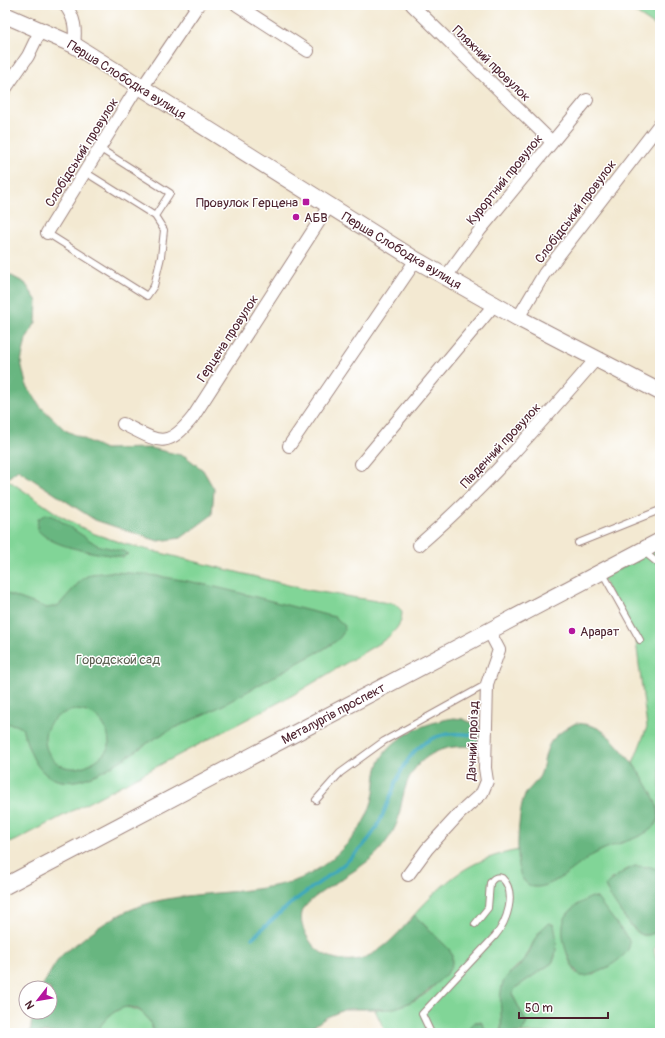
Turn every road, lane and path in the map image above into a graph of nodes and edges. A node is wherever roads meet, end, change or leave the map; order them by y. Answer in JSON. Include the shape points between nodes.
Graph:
{"nodes":[{"id":1,"x":65,"y":5,"type":"edge"},
{"id":2,"x":198,"y":5,"type":"edge"},
{"id":3,"x":237,"y":5,"type":"edge"},
{"id":4,"x":412,"y":5,"type":"edge"},
{"id":5,"x":5,"y":15,"type":"edge"},
{"id":6,"x":41,"y":29,"type":"junction"},
{"id":7,"x":74,"y":45,"type":"junction"},
{"id":8,"x":308,"y":51,"type":"dead end"},
{"id":9,"x":140,"y":87,"type":"junction"},
{"id":10,"x":5,"y":89,"type":"edge"},
{"id":11,"x":586,"y":100,"type":"dead end"},
{"id":12,"x":659,"y":125,"type":"edge"},
{"id":13,"x":552,"y":142,"type":"junction"},
{"id":14,"x":99,"y":148,"type":"junction"},
{"id":15,"x":85,"y":172,"type":"junction"},
{"id":16,"x":329,"y":206,"type":"junction"},
{"id":17,"x":155,"y":216,"type":"junction"},
{"id":18,"x":47,"y":233,"type":"joint"},
{"id":19,"x":416,"y":260,"type":"junction"},
{"id":20,"x":445,"y":278,"type":"junction"},
{"id":21,"x":494,"y":306,"type":"junction"},
{"id":22,"x":518,"y":318,"type":"junction"},
{"id":23,"x":596,"y":359,"type":"junction"},
{"id":24,"x":660,"y":392,"type":"edge"},
{"id":25,"x":123,"y":424,"type":"dead end"},
{"id":26,"x":289,"y":446,"type":"dead end"},
{"id":27,"x":361,"y":464,"type":"dead end"},
{"id":28,"x":660,"y":510,"type":"edge"},
{"id":29,"x":660,"y":541,"type":"edge"},
{"id":30,"x":578,"y":543,"type":"dead end"},
{"id":31,"x":419,"y":545,"type":"dead end"},
{"id":32,"x":643,"y":550,"type":"junction"},
{"id":33,"x":660,"y":565,"type":"edge"},
{"id":34,"x":602,"y":572,"type":"junction"},
{"id":35,"x":489,"y":631,"type":"junction"},
{"id":36,"x":640,"y":640,"type":"dead end"},
{"id":37,"x":487,"y":684,"type":"junction"},
{"id":38,"x":316,"y":800,"type":"dead end"},
{"id":39,"x":408,"y":875,"type":"dead end"},
{"id":40,"x":5,"y":886,"type":"edge"},
{"id":41,"x":475,"y":924,"type":"dead end"},
{"id":42,"x":431,"y":1033,"type":"edge"}],
"edges":[{"from":1,"to":7,"type":"street","via":[[76,28]]},
{"from":2,"to":9,"type":"street","name":"Слобідський провулок"},
{"from":3,"to":8,"type":"street"},
{"from":4,"to":13,"type":"street","name":"Пляжний провулок"},
{"from":5,"to":6,"type":"street","name":"Перша Слободка вулиця"},
{"from":6,"to":7,"type":"street","name":"Перша Слободка вулиця"},
{"from":6,"to":10,"type":"street","via":[[28,56]]},
{"from":7,"to":9,"type":"street","name":"Перша Слободка вулиця"},
{"from":9,"to":14,"type":"street","name":"Слобідський провулок"},
{"from":9,"to":16,"type":"street","name":"Перша Слободка вулиця"},
{"from":11,"to":13,"type":"street","name":"Курортний провулок"},
{"from":12,"to":22,"type":"street","name":"Слобідський провулок","via":[[544,274]]},
{"from":13,"to":20,"type":"street","name":"Курортний провулок","via":[[480,230]]},
{"from":14,"to":15,"type":"street","name":"Слобідський провулок"},
{"from":14,"to":17,"type":"lane","via":[[170,193]]},
{"from":15,"to":17,"type":"lane"},
{"from":15,"to":18,"type":"street","name":"Слобідський провулок"},
{"from":16,"to":19,"type":"street","name":"Перша Слободка вулиця"},
{"from":16,"to":25,"type":"street","name":"Герцена провулок","via":[[193,417],[180,433],[169,439],[154,439]]},
{"from":17,"to":18,"type":"lane","via":[[164,230],[154,286],[147,296]]},
{"from":19,"to":20,"type":"street","name":"Перша Слободка вулиця"},
{"from":19,"to":26,"type":"street"},
{"from":20,"to":21,"type":"street","name":"Перша Слободка вулиця"},
{"from":21,"to":22,"type":"street","name":"Перша Слободка вулиця"},
{"from":21,"to":27,"type":"street"},
{"from":22,"to":23,"type":"street","name":"Перша Слободка вулиця"},
{"from":23,"to":24,"type":"street","name":"Перша Слободка вулиця"},
{"from":23,"to":31,"type":"street","name":"Південний провулок","via":[[532,434],[454,514]]},
{"from":28,"to":30,"type":"lane"},
{"from":29,"to":32,"type":"street","name":"Металургів проспект"},
{"from":32,"to":33,"type":"lane"},
{"from":32,"to":34,"type":"street","name":"Металургів проспект"},
{"from":34,"to":35,"type":"street","name":"Металургів проспект"},
{"from":34,"to":36,"type":"lane"},
{"from":35,"to":37,"type":"street","name":"Дачний проїзд","via":[[499,650]]},
{"from":35,"to":40,"type":"street","name":"Металургів проспект"},
{"from":37,"to":38,"type":"lane","via":[[384,741],[340,773]]},
{"from":37,"to":39,"type":"street","name":"Дачний проїзд","via":[[487,781],[482,793],[427,849]]},
{"from":41,"to":42,"type":"lane","via":[[488,908],[490,883],[495,877],[502,878],[509,899],[504,923],[422,1014]]}]}
